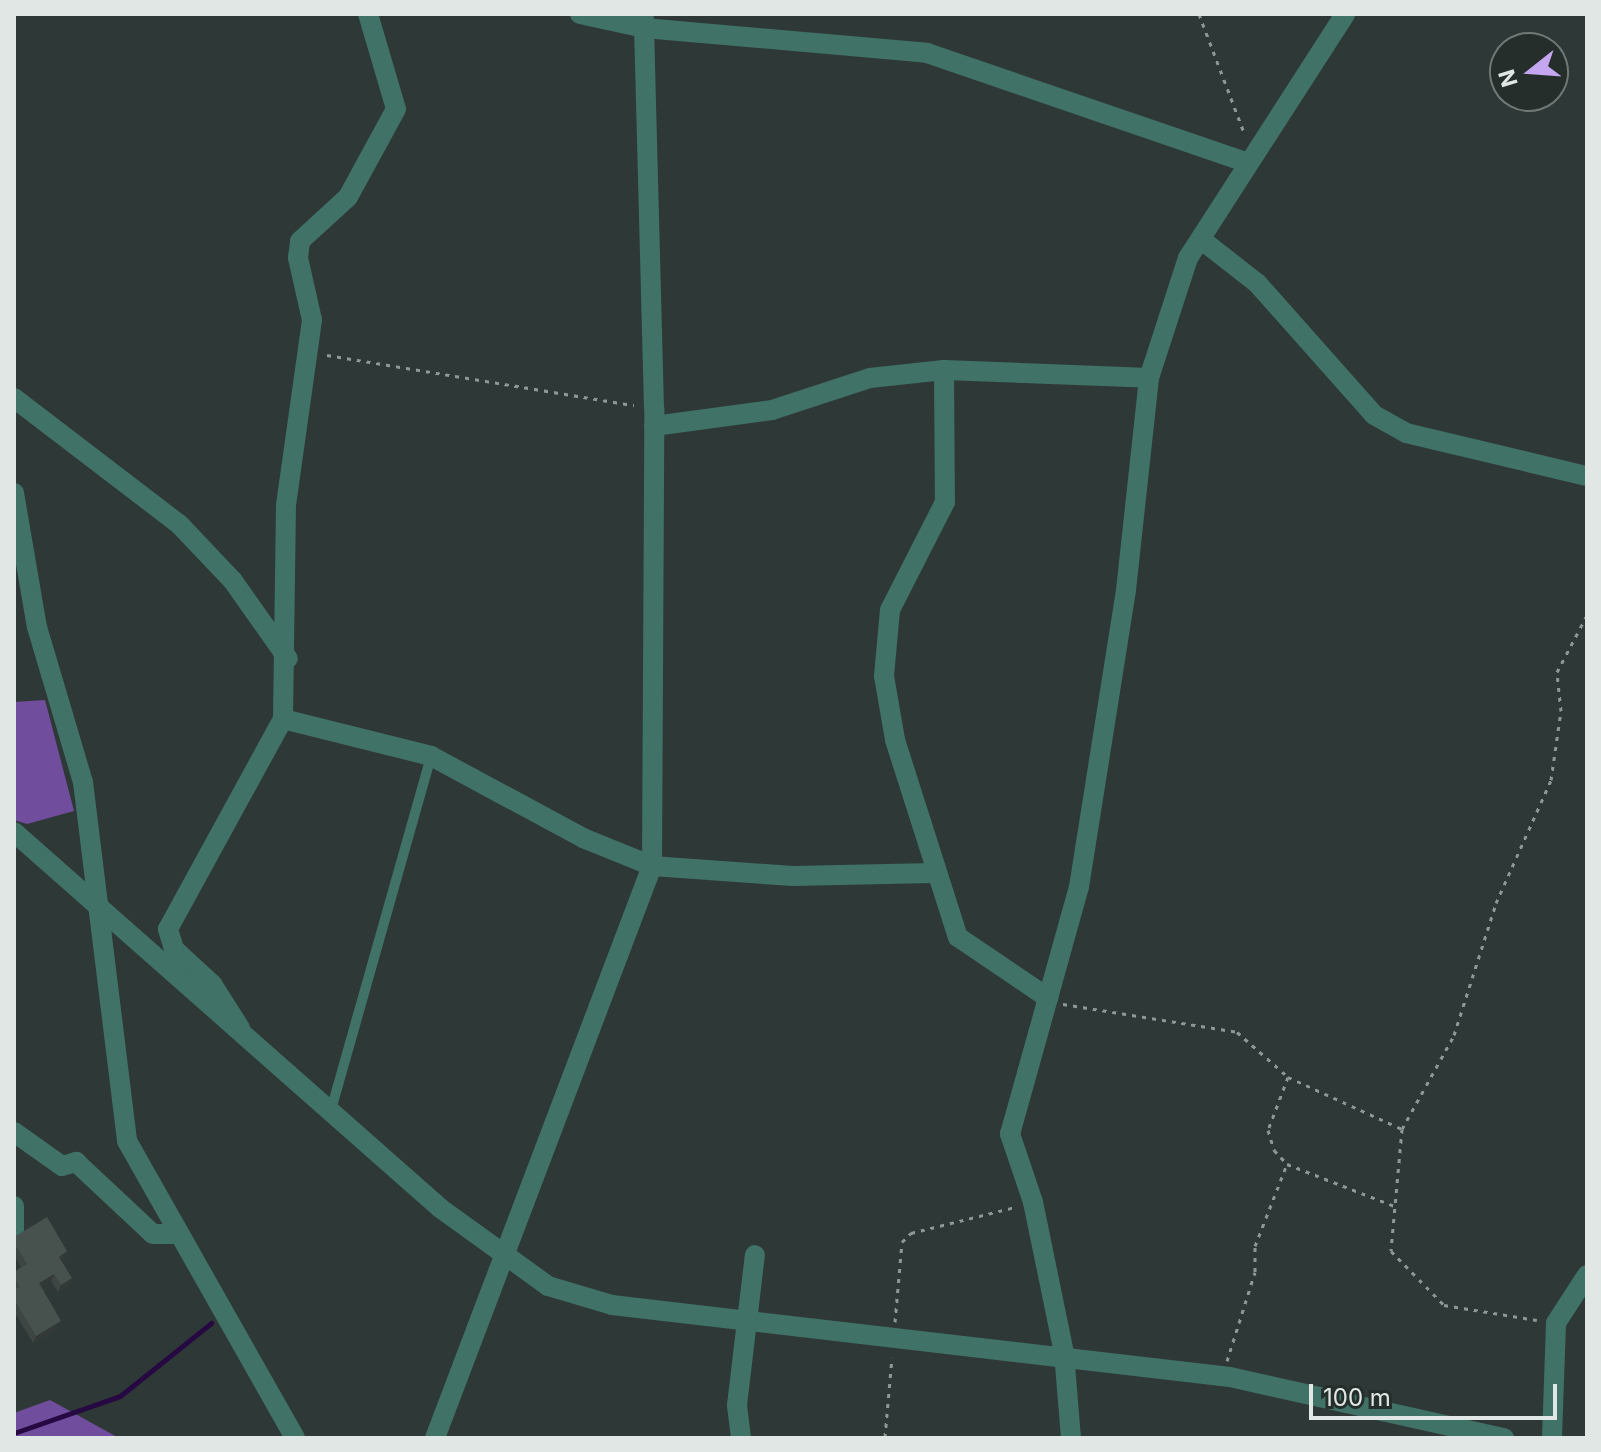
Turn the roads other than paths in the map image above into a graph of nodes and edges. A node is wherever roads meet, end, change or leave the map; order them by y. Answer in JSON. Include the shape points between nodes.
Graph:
{"nodes":[{"id":1,"x":368,"y":14,"type":"edge"},
{"id":2,"x":580,"y":14,"type":"edge"},
{"id":3,"x":1345,"y":14,"type":"edge"},
{"id":4,"x":644,"y":21,"type":"edge"},
{"id":5,"x":1248,"y":163,"type":"junction"},
{"id":6,"x":1203,"y":241,"type":"junction"},
{"id":7,"x":944,"y":370,"type":"junction"},
{"id":8,"x":1149,"y":378,"type":"junction"},
{"id":9,"x":14,"y":398,"type":"edge"},
{"id":10,"x":654,"y":417,"type":"junction"},
{"id":11,"x":1587,"y":476,"type":"edge"},
{"id":12,"x":14,"y":493,"type":"edge"},
{"id":13,"x":288,"y":659,"type":"junction"},
{"id":14,"x":283,"y":719,"type":"junction"},
{"id":15,"x":431,"y":756,"type":"junction"},
{"id":16,"x":14,"y":832,"type":"edge"},
{"id":17,"x":652,"y":866,"type":"junction"},
{"id":18,"x":934,"y":873,"type":"junction"},
{"id":19,"x":98,"y":902,"type":"junction"},
{"id":20,"x":1048,"y":998,"type":"junction"},
{"id":21,"x":243,"y":1032,"type":"junction"},
{"id":22,"x":331,"y":1110,"type":"junction"},
{"id":23,"x":14,"y":1132,"type":"edge"},
{"id":24,"x":14,"y":1206,"type":"edge"},
{"id":25,"x":14,"y":1232,"type":"edge"},
{"id":26,"x":174,"y":1234,"type":"junction"},
{"id":27,"x":755,"y":1255,"type":"dead end"},
{"id":28,"x":502,"y":1259,"type":"junction"},
{"id":29,"x":1587,"y":1275,"type":"edge"},
{"id":30,"x":749,"y":1321,"type":"junction"},
{"id":31,"x":1064,"y":1353,"type":"junction"},
{"id":32,"x":295,"y":1438,"type":"edge"},
{"id":33,"x":435,"y":1438,"type":"edge"},
{"id":34,"x":741,"y":1438,"type":"edge"},
{"id":35,"x":1071,"y":1438,"type":"edge"},
{"id":36,"x":1504,"y":1438,"type":"edge"},
{"id":37,"x":1552,"y":1438,"type":"edge"}],
"edges":[{"from":1,"to":13,"type":"street","via":[[396,109],[348,197],[300,241],[310,352],[286,505]]},
{"from":2,"to":4,"type":"street"},
{"from":3,"to":5,"type":"street"},
{"from":4,"to":5,"type":"street","via":[[927,53]]},
{"from":4,"to":10,"type":"street"},
{"from":5,"to":6,"type":"street"},
{"from":6,"to":8,"type":"street","via":[[1176,285]]},
{"from":6,"to":11,"type":"street","via":[[1257,283],[1374,415],[1406,433]]},
{"from":7,"to":8,"type":"street"},
{"from":7,"to":10,"type":"street","via":[[870,378],[772,410]]},
{"from":7,"to":18,"type":"street","via":[[945,502],[883,639],[895,740]]},
{"from":8,"to":20,"type":"street","via":[[1081,873]]},
{"from":9,"to":13,"type":"street","via":[[179,524],[233,581]]},
{"from":10,"to":17,"type":"street"},
{"from":12,"to":19,"type":"street","via":[[37,627],[83,782]]},
{"from":13,"to":14,"type":"street"},
{"from":14,"to":15,"type":"street"},
{"from":14,"to":21,"type":"street","via":[[168,929],[174,949],[212,984]]},
{"from":15,"to":17,"type":"street","via":[[583,838]]},
{"from":15,"to":22,"type":"lane"},
{"from":16,"to":19,"type":"street"},
{"from":17,"to":18,"type":"street","via":[[793,876]]},
{"from":17,"to":28,"type":"street"},
{"from":18,"to":20,"type":"street","via":[[958,937]]},
{"from":19,"to":21,"type":"street"},
{"from":19,"to":26,"type":"street","via":[[127,1141]]},
{"from":20,"to":31,"type":"street","via":[[1010,1134],[1033,1202]]},
{"from":21,"to":22,"type":"street"},
{"from":22,"to":28,"type":"street"},
{"from":23,"to":26,"type":"street","via":[[62,1166],[76,1162],[153,1234]]},
{"from":24,"to":25,"type":"street"},
{"from":26,"to":32,"type":"street"},
{"from":27,"to":30,"type":"street"},
{"from":28,"to":30,"type":"street","via":[[548,1286],[612,1305]]},
{"from":28,"to":33,"type":"street"},
{"from":29,"to":37,"type":"street","via":[[1556,1323]]},
{"from":30,"to":31,"type":"street"},
{"from":30,"to":34,"type":"street","via":[[737,1405]]},
{"from":31,"to":35,"type":"street"},
{"from":31,"to":36,"type":"street","via":[[1222,1376]]}]}
